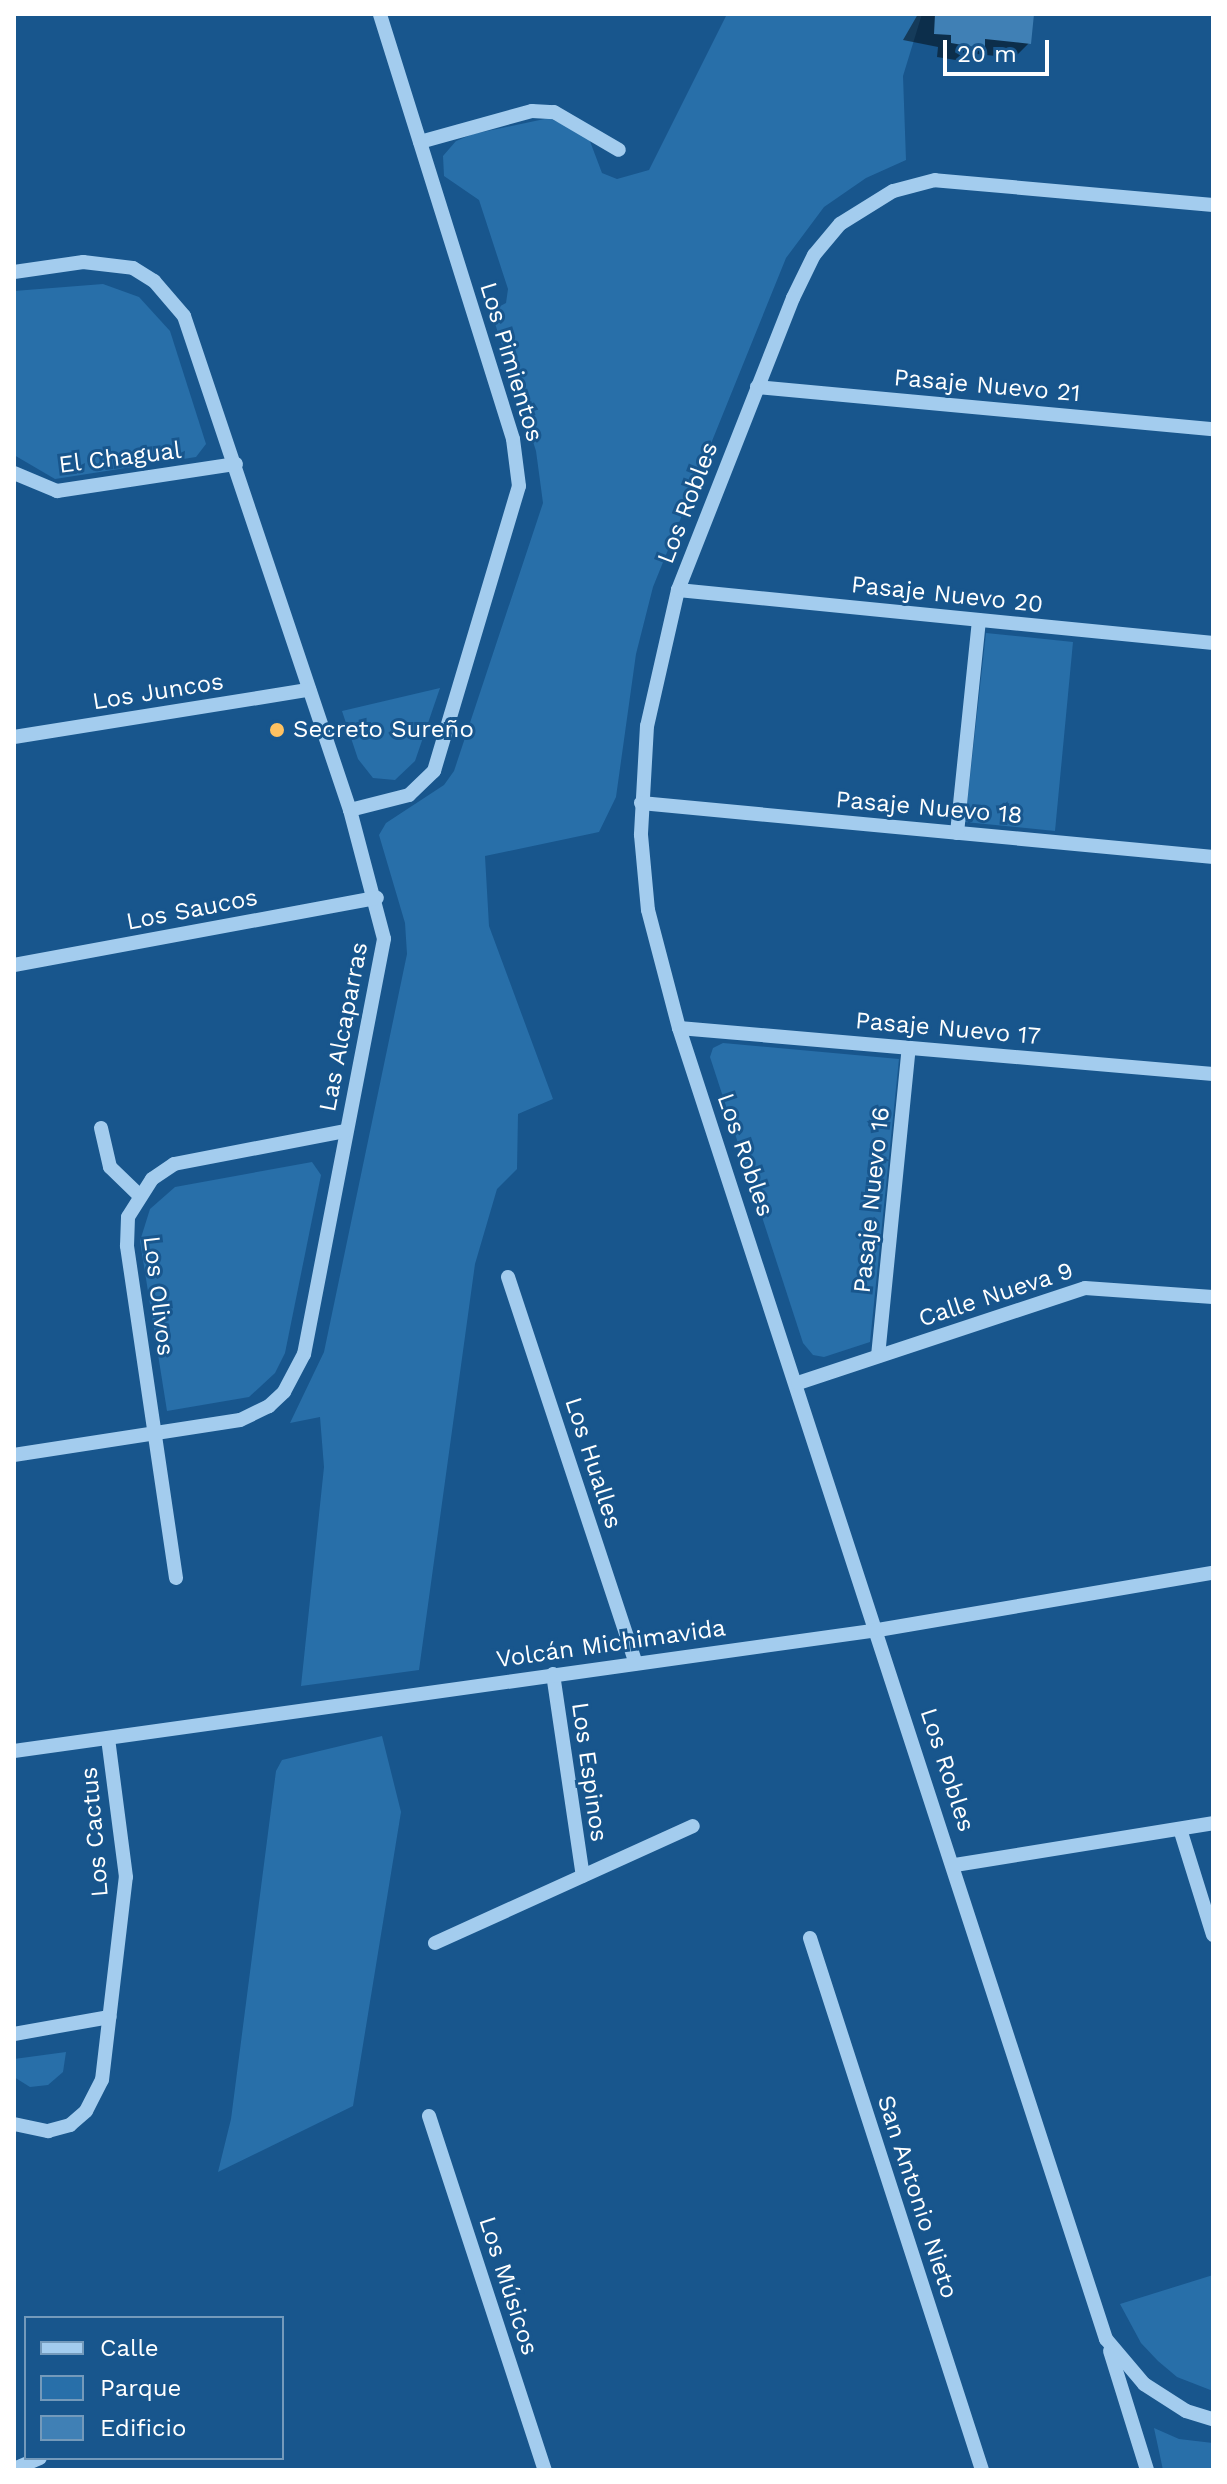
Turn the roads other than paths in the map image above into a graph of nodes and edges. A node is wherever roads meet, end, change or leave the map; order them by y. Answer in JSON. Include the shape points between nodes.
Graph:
{"nodes":[{"id":1,"x":380,"y":14,"type":"edge"},
{"id":2,"x":420,"y":142,"type":"junction"},
{"id":3,"x":619,"y":150,"type":"dead end"},
{"id":4,"x":1213,"y":205,"type":"edge"},
{"id":5,"x":14,"y":272,"type":"edge"},
{"id":6,"x":757,"y":387,"type":"junction"},
{"id":7,"x":1213,"y":429,"type":"edge"},
{"id":8,"x":236,"y":464,"type":"junction"},
{"id":9,"x":14,"y":473,"type":"edge"},
{"id":10,"x":678,"y":590,"type":"junction"},
{"id":11,"x":979,"y":620,"type":"junction"},
{"id":12,"x":1213,"y":643,"type":"edge"},
{"id":13,"x":309,"y":690,"type":"junction"},
{"id":14,"x":14,"y":737,"type":"edge"},
{"id":15,"x":641,"y":803,"type":"junction"},
{"id":16,"x":350,"y":810,"type":"junction"},
{"id":17,"x":957,"y":833,"type":"junction"},
{"id":18,"x":1213,"y":857,"type":"edge"},
{"id":19,"x":377,"y":898,"type":"junction"},
{"id":20,"x":14,"y":965,"type":"edge"},
{"id":21,"x":679,"y":1028,"type":"junction"},
{"id":22,"x":909,"y":1048,"type":"junction"},
{"id":23,"x":1213,"y":1074,"type":"edge"},
{"id":24,"x":101,"y":1128,"type":"dead end"},
{"id":25,"x":346,"y":1131,"type":"junction"},
{"id":26,"x":138,"y":1194,"type":"junction"},
{"id":27,"x":508,"y":1277,"type":"dead end"},
{"id":28,"x":1213,"y":1297,"type":"edge"},
{"id":29,"x":878,"y":1356,"type":"junction"},
{"id":30,"x":798,"y":1383,"type":"junction"},
{"id":31,"x":154,"y":1434,"type":"junction"},
{"id":32,"x":14,"y":1455,"type":"edge"},
{"id":33,"x":1213,"y":1573,"type":"edge"},
{"id":34,"x":176,"y":1578,"type":"dead end"},
{"id":35,"x":878,"y":1630,"type":"junction"},
{"id":36,"x":636,"y":1663,"type":"junction"},
{"id":37,"x":553,"y":1674,"type":"junction"},
{"id":38,"x":108,"y":1738,"type":"junction"},
{"id":39,"x":14,"y":1751,"type":"edge"},
{"id":40,"x":1213,"y":1823,"type":"edge"},
{"id":41,"x":693,"y":1826,"type":"dead end"},
{"id":42,"x":1180,"y":1829,"type":"junction"},
{"id":43,"x":955,"y":1865,"type":"junction"},
{"id":44,"x":583,"y":1876,"type":"junction"},
{"id":45,"x":1213,"y":1935,"type":"edge"},
{"id":46,"x":810,"y":1938,"type":"dead end"},
{"id":47,"x":435,"y":1943,"type":"dead end"},
{"id":48,"x":109,"y":2017,"type":"junction"},
{"id":49,"x":14,"y":2034,"type":"edge"},
{"id":50,"x":429,"y":2116,"type":"dead end"},
{"id":51,"x":14,"y":2124,"type":"edge"},
{"id":52,"x":1106,"y":2339,"type":"junction"},
{"id":53,"x":1213,"y":2419,"type":"edge"},
{"id":54,"x":35,"y":2460,"type":"edge"},
{"id":55,"x":14,"y":2469,"type":"edge"},
{"id":56,"x":545,"y":2470,"type":"edge"},
{"id":57,"x":982,"y":2470,"type":"edge"},
{"id":58,"x":1147,"y":2470,"type":"edge"}],
"edges":[{"from":1,"to":2,"type":"street","name":"Los Pimientos"},
{"from":2,"to":3,"type":"street","via":[[532,111],[554,112]]},
{"from":2,"to":16,"type":"street","name":"Los Pimientos","via":[[513,439],[519,486],[434,771],[409,795]]},
{"from":4,"to":6,"type":"street","name":"Los Robles","via":[[959,180],[893,191],[856,211],[814,255]]},
{"from":5,"to":8,"type":"street","name":"Las Alcaparras","via":[[111,262],[154,281],[184,316]]},
{"from":6,"to":7,"type":"street","name":"Pasaje Nuevo 21"},
{"from":6,"to":10,"type":"street","name":"Los Robles"},
{"from":8,"to":9,"type":"street","name":"El Chagual","via":[[57,491]]},
{"from":8,"to":13,"type":"street","name":"Las Alcaparras"},
{"from":10,"to":11,"type":"street","name":"Pasaje Nuevo 20"},
{"from":10,"to":15,"type":"street","name":"Los Robles","via":[[647,726]]},
{"from":11,"to":12,"type":"street","name":"Pasaje Nuevo 20"},
{"from":11,"to":17,"type":"street"},
{"from":13,"to":14,"type":"street","name":"Los Juncos"},
{"from":13,"to":16,"type":"street","name":"Las Alcaparras"},
{"from":15,"to":17,"type":"street","name":"Pasaje Nuevo 18"},
{"from":15,"to":21,"type":"street","name":"Los Robles","via":[[648,910]]},
{"from":16,"to":19,"type":"street","name":"Las Alcaparras"},
{"from":17,"to":18,"type":"street","name":"Pasaje Nuevo 18"},
{"from":19,"to":20,"type":"street","name":"Los Saucos"},
{"from":19,"to":25,"type":"street","name":"Las Alcaparras","via":[[384,956]]},
{"from":21,"to":22,"type":"street","name":"Pasaje Nuevo 17"},
{"from":21,"to":30,"type":"street","name":"Los Robles"},
{"from":22,"to":23,"type":"street","name":"Pasaje Nuevo 17"},
{"from":22,"to":29,"type":"street","name":"Pasaje Nuevo 16"},
{"from":24,"to":26,"type":"street","via":[[110,1167]]},
{"from":25,"to":26,"type":"street","via":[[174,1164]]},
{"from":25,"to":31,"type":"street","name":"Las Alcaparras","via":[[304,1354],[295,1375],[257,1414]]},
{"from":26,"to":31,"type":"street","name":"Los Olivos","via":[[126,1232]]},
{"from":27,"to":36,"type":"street","name":"Los Hualles"},
{"from":28,"to":29,"type":"street","name":"Calle Nueva 9","via":[[1085,1288]]},
{"from":29,"to":30,"type":"street","name":"Calle Nueva 9"},
{"from":30,"to":35,"type":"street","name":"Los Robles"},
{"from":31,"to":32,"type":"street","name":"Las Alcaparras"},
{"from":31,"to":34,"type":"street","name":"Los Olivos"},
{"from":33,"to":35,"type":"street","name":"Volcán Michimavida"},
{"from":35,"to":36,"type":"street","name":"Volcán Michimavida"},
{"from":35,"to":43,"type":"street","name":"Los Robles"},
{"from":36,"to":37,"type":"street","name":"Volcán Michimavida"},
{"from":37,"to":38,"type":"street","name":"Volcán Michimavida"},
{"from":37,"to":44,"type":"street","name":"Los Espinos"},
{"from":38,"to":39,"type":"street","name":"Volcán Michimavida"},
{"from":38,"to":48,"type":"street","name":"Los Cactus","via":[[126,1877]]},
{"from":40,"to":42,"type":"street"},
{"from":41,"to":44,"type":"street","name":"Los Espinos"},
{"from":42,"to":43,"type":"street"},
{"from":42,"to":45,"type":"street"},
{"from":43,"to":52,"type":"street","name":"Los Robles"},
{"from":44,"to":47,"type":"street","name":"Los Espinos"},
{"from":46,"to":57,"type":"street","name":"San Antonio Nieto"},
{"from":48,"to":49,"type":"street"},
{"from":48,"to":51,"type":"street","name":"Los Cactus","via":[[102,2080],[86,2111],[70,2125],[48,2131]]},
{"from":50,"to":56,"type":"street","name":"Los Músicos"},
{"from":52,"to":53,"type":"street","name":"Los Robles","via":[[1144,2384],[1186,2411]]},
{"from":52,"to":58,"type":"street"},
{"from":54,"to":55,"type":"street"}]}
